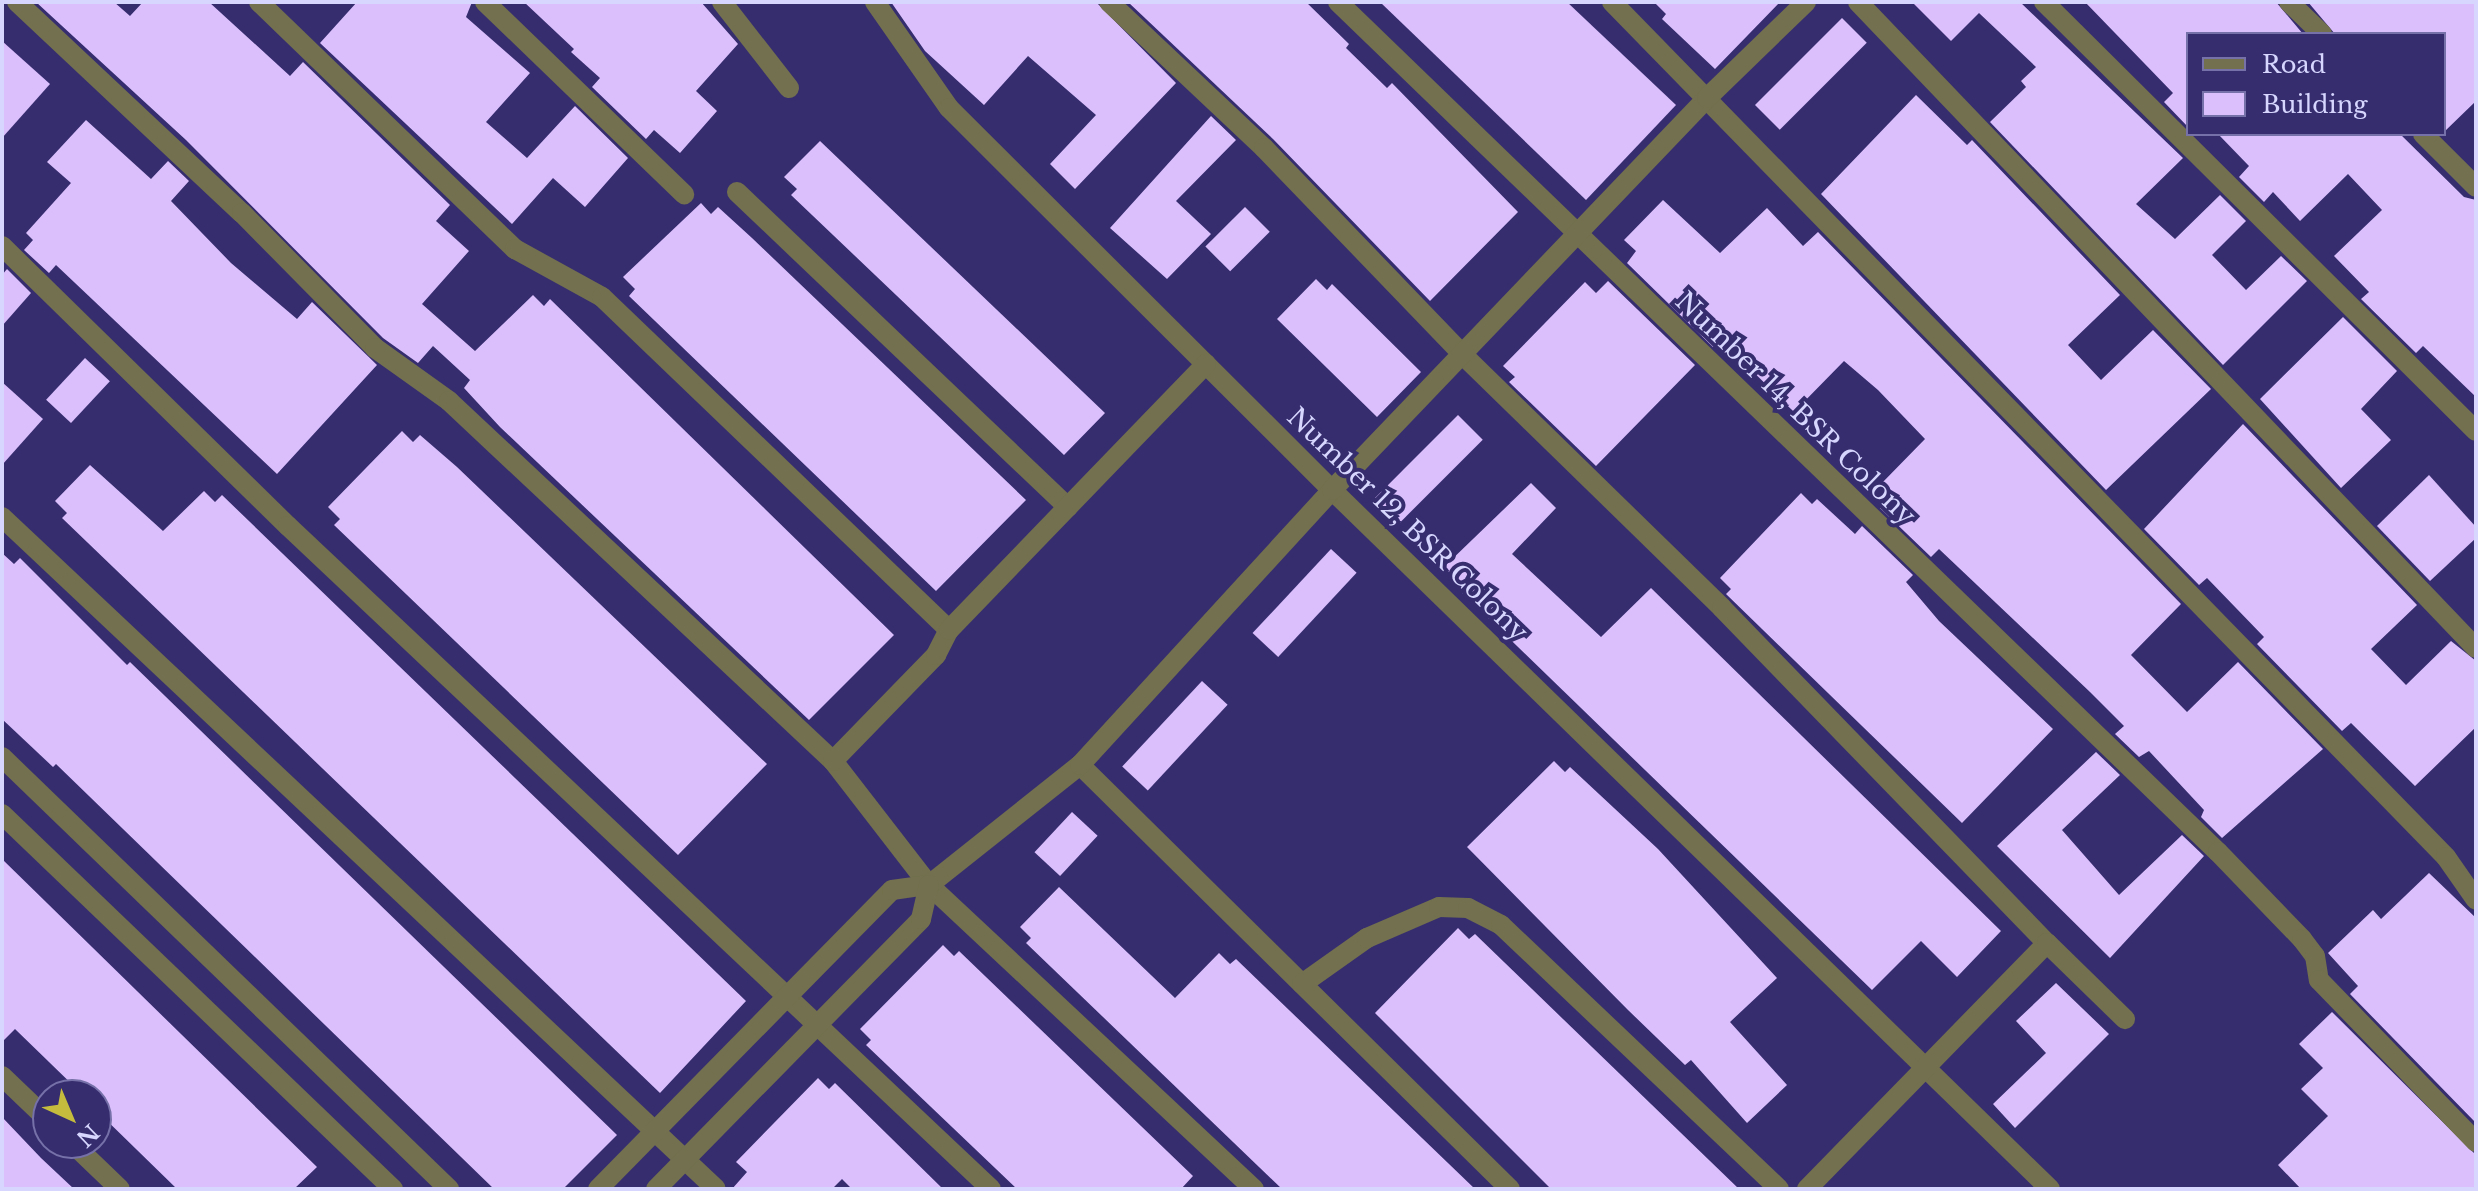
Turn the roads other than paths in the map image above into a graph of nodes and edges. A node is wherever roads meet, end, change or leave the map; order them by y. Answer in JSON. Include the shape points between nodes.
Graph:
{"nodes":[{"id":1,"x":17,"y":2,"type":"edge"},
{"id":2,"x":259,"y":2,"type":"edge"},
{"id":3,"x":485,"y":2,"type":"edge"},
{"id":4,"x":722,"y":2,"type":"edge"},
{"id":5,"x":875,"y":2,"type":"edge"},
{"id":6,"x":1109,"y":2,"type":"edge"},
{"id":7,"x":1338,"y":2,"type":"edge"},
{"id":8,"x":1612,"y":2,"type":"edge"},
{"id":9,"x":1806,"y":2,"type":"edge"},
{"id":10,"x":1858,"y":2,"type":"edge"},
{"id":11,"x":2044,"y":2,"type":"edge"},
{"id":12,"x":2289,"y":2,"type":"edge"},
{"id":13,"x":2320,"y":32,"type":"edge"},
{"id":14,"x":789,"y":88,"type":"dead end"},
{"id":15,"x":1707,"y":98,"type":"junction"},
{"id":16,"x":2425,"y":136,"type":"edge"},
{"id":17,"x":2476,"y":187,"type":"edge"},
{"id":18,"x":737,"y":192,"type":"dead end"},
{"id":19,"x":684,"y":194,"type":"dead end"},
{"id":20,"x":1577,"y":234,"type":"junction"},
{"id":21,"x":2,"y":246,"type":"edge"},
{"id":22,"x":1462,"y":354,"type":"junction"},
{"id":23,"x":1206,"y":364,"type":"junction"},
{"id":24,"x":2476,"y":431,"type":"edge"},
{"id":25,"x":1332,"y":490,"type":"junction"},
{"id":26,"x":1068,"y":507,"type":"junction"},
{"id":27,"x":2,"y":517,"type":"edge"},
{"id":28,"x":949,"y":630,"type":"junction"},
{"id":29,"x":2476,"y":648,"type":"edge"},
{"id":30,"x":2,"y":757,"type":"edge"},
{"id":31,"x":833,"y":761,"type":"junction"},
{"id":32,"x":1080,"y":765,"type":"junction"},
{"id":33,"x":2,"y":814,"type":"edge"},
{"id":34,"x":929,"y":885,"type":"junction"},
{"id":35,"x":2476,"y":900,"type":"edge"},
{"id":36,"x":2047,"y":943,"type":"junction"},
{"id":37,"x":1302,"y":984,"type":"junction"},
{"id":38,"x":788,"y":996,"type":"junction"},
{"id":39,"x":2125,"y":1019,"type":"dead end"},
{"id":40,"x":819,"y":1025,"type":"junction"},
{"id":41,"x":1928,"y":1064,"type":"junction"},
{"id":42,"x":2,"y":1076,"type":"edge"},
{"id":43,"x":32,"y":1105,"type":"edge"},
{"id":44,"x":655,"y":1132,"type":"junction"},
{"id":45,"x":2476,"y":1142,"type":"edge"},
{"id":46,"x":89,"y":1159,"type":"edge"},
{"id":47,"x":685,"y":1160,"type":"junction"},
{"id":48,"x":120,"y":1189,"type":"edge"},
{"id":49,"x":393,"y":1189,"type":"edge"},
{"id":50,"x":449,"y":1189,"type":"edge"},
{"id":51,"x":598,"y":1189,"type":"edge"},
{"id":52,"x":656,"y":1189,"type":"edge"},
{"id":53,"x":716,"y":1189,"type":"edge"},
{"id":54,"x":991,"y":1189,"type":"edge"},
{"id":55,"x":1254,"y":1189,"type":"edge"},
{"id":56,"x":1510,"y":1189,"type":"edge"},
{"id":57,"x":1779,"y":1189,"type":"edge"},
{"id":58,"x":1807,"y":1189,"type":"edge"},
{"id":59,"x":2050,"y":1189,"type":"edge"}],
"edges":[{"from":1,"to":31,"type":"street","via":[[242,213],[375,348],[449,401]]},
{"from":2,"to":28,"type":"street","via":[[515,249],[602,297]]},
{"from":3,"to":19,"type":"street"},
{"from":4,"to":14,"type":"street"},
{"from":5,"to":23,"type":"street","name":"Number 12, BSR Colony","via":[[949,108]]},
{"from":6,"to":22,"type":"street","via":[[1264,148]]},
{"from":7,"to":20,"type":"street","name":"Number 14, BSR Colony"},
{"from":8,"to":15,"type":"street"},
{"from":9,"to":15,"type":"street"},
{"from":10,"to":29,"type":"street"},
{"from":11,"to":24,"type":"street"},
{"from":12,"to":13,"type":"street"},
{"from":15,"to":20,"type":"street"},
{"from":15,"to":35,"type":"street","via":[[2446,857]]},
{"from":16,"to":17,"type":"street"},
{"from":18,"to":26,"type":"street"},
{"from":20,"to":22,"type":"street"},
{"from":20,"to":45,"type":"street","name":"Number 14, BSR Colony","via":[[2218,852],[2302,939],[2315,956],[2319,980]]},
{"from":21,"to":38,"type":"street","via":[[288,526]]},
{"from":22,"to":25,"type":"street"},
{"from":22,"to":36,"type":"street","via":[[1722,608]]},
{"from":23,"to":25,"type":"street","name":"Number 12, BSR Colony"},
{"from":23,"to":26,"type":"street"},
{"from":25,"to":32,"type":"street"},
{"from":25,"to":41,"type":"street","name":"Number 12, BSR Colony"},
{"from":26,"to":28,"type":"street"},
{"from":27,"to":44,"type":"street"},
{"from":28,"to":31,"type":"street","via":[[936,655]]},
{"from":30,"to":50,"type":"street"},
{"from":31,"to":34,"type":"street"},
{"from":32,"to":34,"type":"street"},
{"from":32,"to":37,"type":"street"},
{"from":33,"to":49,"type":"street"},
{"from":34,"to":38,"type":"street","via":[[892,890]]},
{"from":34,"to":40,"type":"street","via":[[921,919]]},
{"from":34,"to":55,"type":"street"},
{"from":36,"to":39,"type":"street"},
{"from":36,"to":41,"type":"street"},
{"from":37,"to":56,"type":"street"},
{"from":37,"to":57,"type":"street","via":[[1379,933],[1439,907],[1468,908],[1501,925]]},
{"from":38,"to":40,"type":"street"},
{"from":38,"to":44,"type":"street"},
{"from":40,"to":47,"type":"street"},
{"from":40,"to":54,"type":"street"},
{"from":41,"to":58,"type":"street"},
{"from":41,"to":59,"type":"street","name":"Number 12, BSR Colony"},
{"from":42,"to":43,"type":"street"},
{"from":44,"to":47,"type":"street"},
{"from":44,"to":51,"type":"street"},
{"from":46,"to":48,"type":"street"},
{"from":47,"to":52,"type":"street"},
{"from":47,"to":53,"type":"street"}]}
